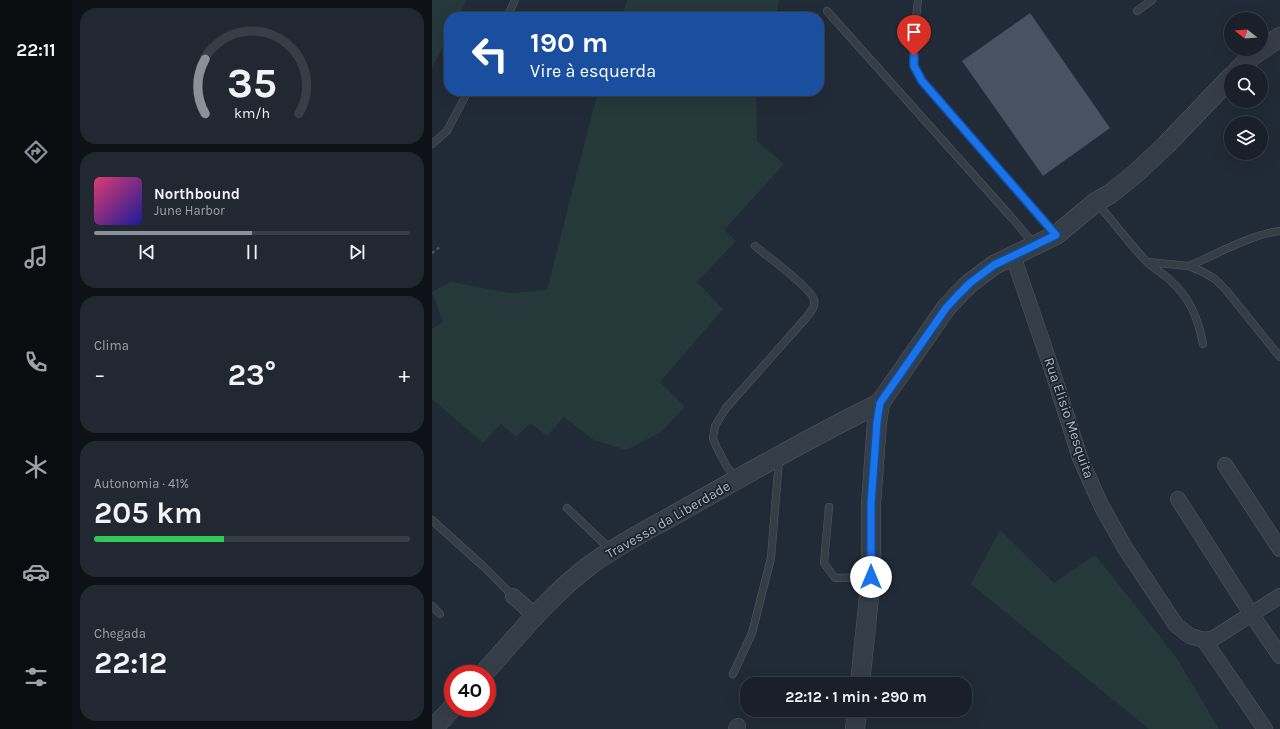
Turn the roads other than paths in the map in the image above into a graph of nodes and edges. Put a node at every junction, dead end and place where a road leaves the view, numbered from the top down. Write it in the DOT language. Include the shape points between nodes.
graph roads {
  1 [pos="516,0"];
  2 [pos="918,0"];
  3 [pos="1152,0"];
  4 [pos="827,11"];
  5 [pos="1137,11"];
  6 [pos="509,12"];
  7 [pos="1280,37"];
  8 [pos="1244,64"];
  9 [pos="1224,84"];
  10 [pos="465,96"];
  11 [pos="432,144"];
  12 [pos="1096,202"];
  13 [pos="1280,231"];
  14 [pos="1056,235"];
  15 [pos="1034,244"];
  16 [pos="755,246"];
  17 [pos="1013,256"];
  18 [pos="1147,262"];
  19 [pos="1189,266"];
  20 [pos="1204,344"];
  21 [pos="1280,357"];
  22 [pos="880,403"];
  23 [pos="779,456"];
  24 [pos="1225,465"];
  25 [pos="737,479"];
  26 [pos="1178,500"];
  27 [pos="829,506"];
  28 [pos="567,508"];
  29 [pos="432,520"];
  30 [pos="1280,549"];
  31 [pos="612,551"];
  32 [pos="871,577"];
  33 [pos="513,596"];
  34 [pos="1280,596"];
  35 [pos="432,606"];
  36 [pos="440,614"];
  37 [pos="1252,614"];
  38 [pos="535,616"];
  39 [pos="1204,640"];
  40 [pos="1280,656"];
  41 [pos="491,665"];
  42 [pos="733,674"];
  43 [pos="861,677"];
  44 [pos="444,717"];
  45 [pos="857,717"];
  46 [pos="433,729"];
  47 [pos="855,729"];
  48 [pos="1265,729"];
  1 -- 6 [label="lane"];
  2 -- 14 [label="lane" via="913,44 914,66 922,81"];
  3 -- 5 [label="lane"];
  4 -- 15 [label="lane"];
  7 -- 8 [label="street"];
  9 -- 12 [label="street" via="1135,174"];
  10 -- 11 [label="lane" via="447,131"];
  12 -- 14 [label="street"];
  12 -- 18 [label="lane"];
  13 -- 19 [label="lane" via="1238,244"];
  14 -- 15 [label="street"];
  15 -- 17 [label="street"];
  16 -- 25 [label="lane" via="812,295 814,305 805,319 726,408 715,426 713,438 716,446"];
  17 -- 22 [label="street" via="994,265 946,308"];
  17 -- 39 [label="street, Rua Elisio Mesquita" via="1080,458 1101,505 1125,548 1176,625 1190,636"];
  18 -- 19 [label="lane"];
  18 -- 20 [label="lane" via="1183,294 1193,309"];
  19 -- 21 [label="lane" via="1215,279"];
  22 -- 23 [label="street, Travessa da Liberdade" via="835,424"];
  22 -- 32 [label="street" via="871,504"];
  23 -- 25 [label="street, Travessa da Liberdade"];
  23 -- 42 [label="lane" via="771,558 752,633"];
  24 -- 30 [label="street"];
  25 -- 31 [label="street, Travessa da Liberdade"];
  26 -- 37 [label="street"];
  27 -- 32 [label="lane" via="824,563 836,578"];
  28 -- 31 [label="lane"];
  29 -- 33 [label="lane"];
  31 -- 38 [label="street, Travessa da Liberdade" via="574,579"];
  32 -- 43 [label="street"];
  33 -- 38 [label="street"];
  34 -- 37 [label="street"];
  35 -- 36 [label="lane"];
  37 -- 39 [label="street" via="1214,638"];
  37 -- 40 [label="street"];
  38 -- 41 [label="street, Travessa da Liberdade"];
  39 -- 48 [label="street"];
  44 -- 46 [label="street"];
  45 -- 47 [label="street"];
}
